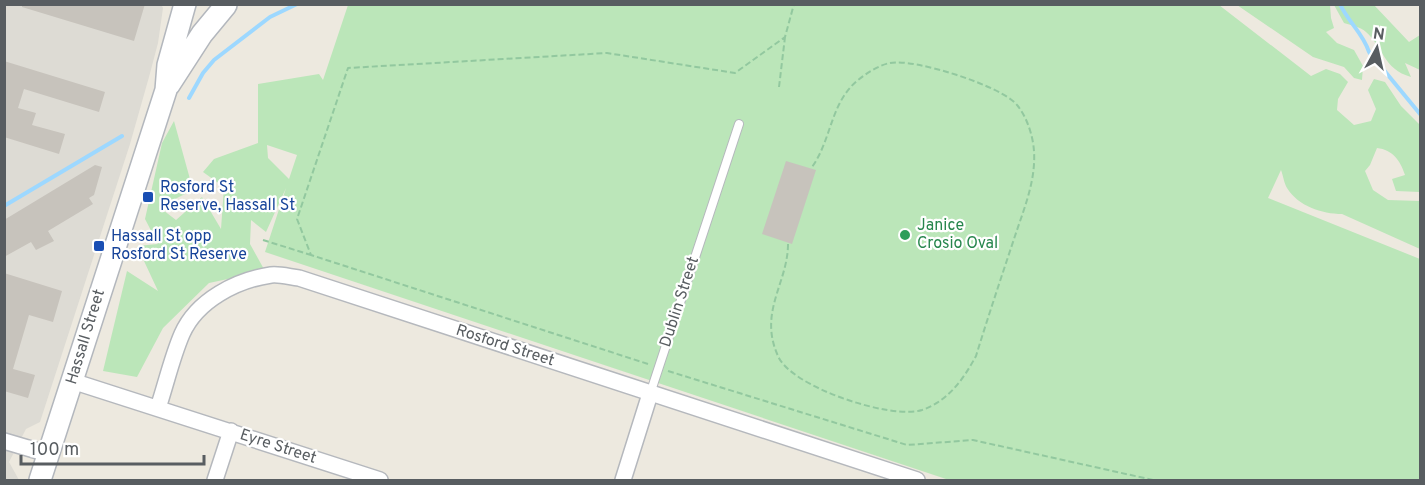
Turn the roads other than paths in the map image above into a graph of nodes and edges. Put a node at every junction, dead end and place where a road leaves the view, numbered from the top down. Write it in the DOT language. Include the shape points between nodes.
graph roads {
  1 [pos="185,4"];
  2 [pos="206,4"];
  3 [pos="226,4"];
  4 [pos="166,90"];
  5 [pos="739,124"];
  6 [pos="72,381"];
  7 [pos="650,394"];
  8 [pos="158,408"];
  9 [pos="231,432"];
  10 [pos="4,441"];
  11 [pos="48,454"];
  12 [pos="40,480"];
  13 [pos="215,480"];
  14 [pos="380,480"];
  15 [pos="623,480"];
  16 [pos="917,480"];
  1 -- 4 [label="main road, Hassall Street" via="168,65"];
  2 -- 3 [label="main road"];
  3 -- 4 [label="main road, Hassall Street"];
  4 -- 6 [label="main road, Hassall Street"];
  5 -- 7 [label="lane, Dublin Street"];
  6 -- 8 [label="street, Eyre Street"];
  6 -- 11 [label="main road, Hassall Street"];
  7 -- 8 [label="street, Rosford Street" via="299,278 274,275 249,279 217,295 196,312 183,332"];
  7 -- 15 [label="street, Dublin Street"];
  7 -- 16 [label="street, Rosford Street"];
  8 -- 9 [label="street, Eyre Street"];
  9 -- 13 [label="street"];
  9 -- 14 [label="street, Eyre Street"];
  10 -- 11 [label="street"];
  11 -- 12 [label="main road, Hassall Street"];
}
